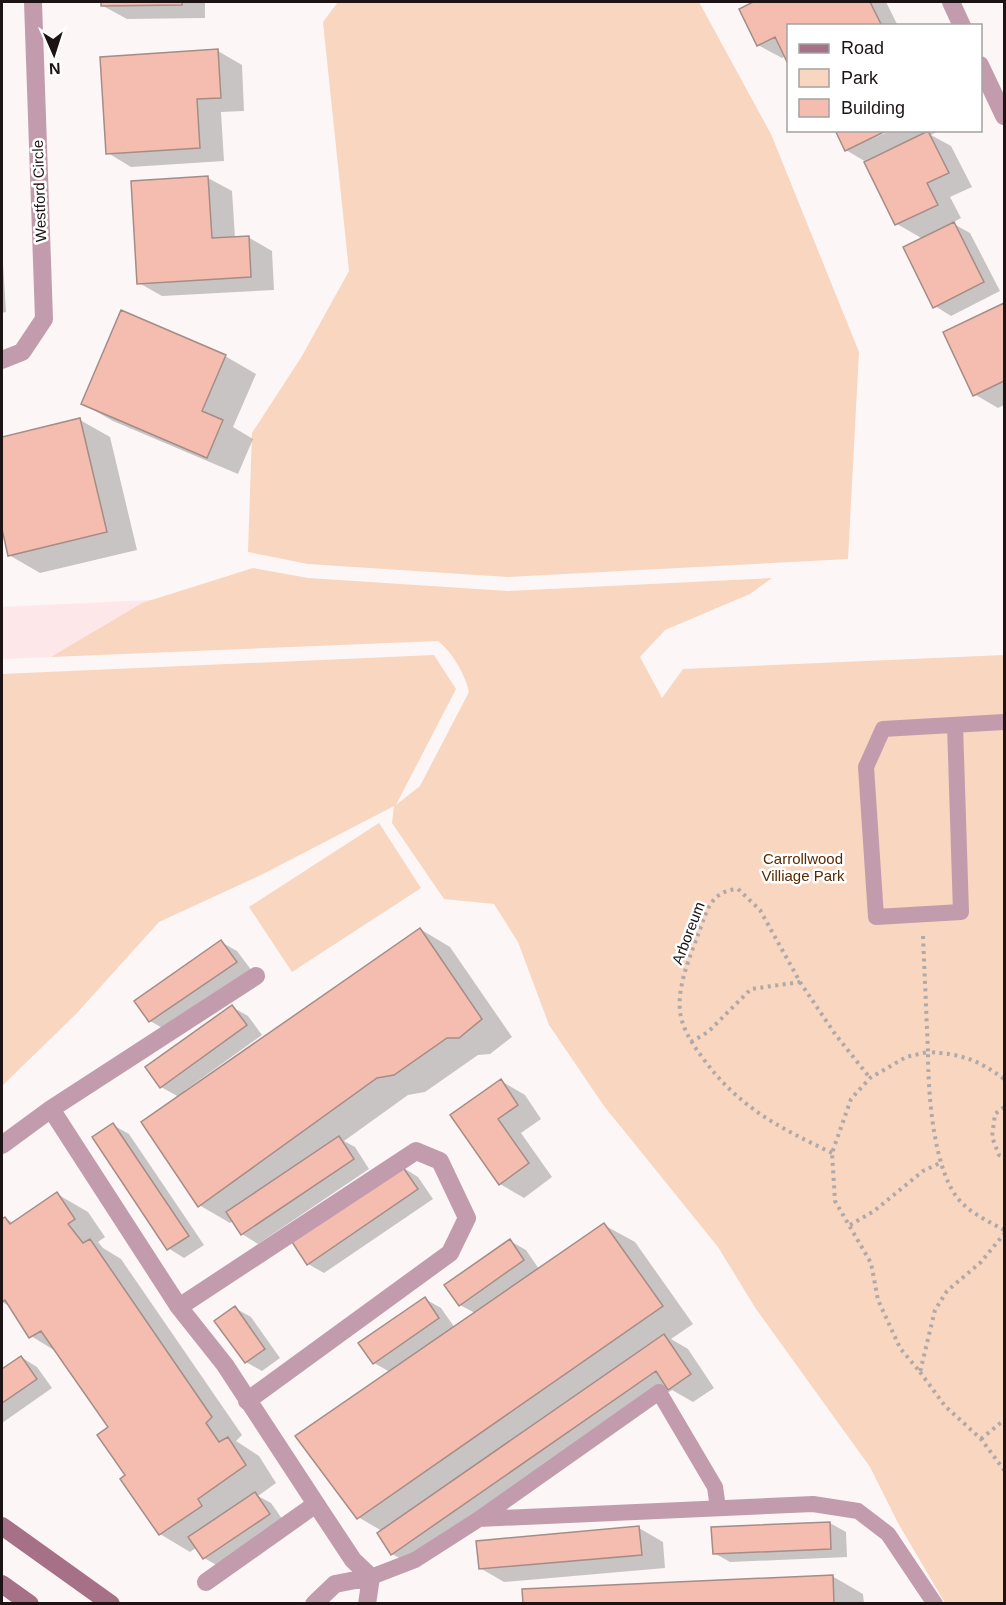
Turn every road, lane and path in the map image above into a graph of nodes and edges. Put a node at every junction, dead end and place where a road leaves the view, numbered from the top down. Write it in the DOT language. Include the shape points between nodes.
graph roads {
  1 [pos="33,2"];
  2 [pos="951,2"];
  3 [pos="961,24"];
  4 [pos="982,67"];
  5 [pos="1005,116"];
  6 [pos="2,360"];
  7 [pos="1005,722"];
  8 [pos="955,725"];
  9 [pos="922,914"];
  10 [pos="256,976"];
  11 [pos="800,982"];
  12 [pos="691,1042"];
  13 [pos="928,1052"];
  14 [pos="870,1078"];
  15 [pos="1005,1079"];
  16 [pos="1005,1107"];
  17 [pos="51,1108"];
  18 [pos="2,1145"];
  19 [pos="832,1153"];
  20 [pos="1005,1157"];
  21 [pos="942,1162"];
  22 [pos="850,1225"];
  23 [pos="1005,1232"];
  24 [pos="179,1307"];
  25 [pos="920,1372"];
  26 [pos="248,1401"];
  27 [pos="1005,1420"];
  28 [pos="981,1439"];
  29 [pos="1005,1470"];
  30 [pos="316,1504"];
  31 [pos="718,1508"];
  32 [pos="479,1519"];
  33 [pos="2,1526"];
  34 [pos="371,1577"];
  35 [pos="206,1582"];
  36 [pos="2,1584"];
  37 [pos="30,1604"];
  38 [pos="111,1604"];
  39 [pos="314,1604"];
  40 [pos="367,1604"];
  41 [pos="935,1604"];
  1 -- 6 [label="street, Westford Circle" via="44,319 22,352"];
  2 -- 3 [label="street"];
  4 -- 5 [label="street"];
  7 -- 8 [label="lane"];
  8 -- 9 [label="lane" via="961,912"];
  8 -- 9 [label="lane" via="883,729 866,767 876,917"];
  9 -- 13 [label="path"];
  10 -- 17 [label="street"];
  11 -- 12 [label="path" via="751,989 708,1032"];
  11 -- 12 [label="path, Arboreum" via="760,910 738,890 725,890 714,899 704,918 684,978 680,1016"];
  11 -- 14 [label="path, Arboreum"];
  12 -- 19 [label="path, Arboreum" via="737,1099 769,1121"];
  13 -- 14 [label="path" via="906,1058"];
  13 -- 15 [label="path" via="958,1054"];
  13 -- 21 [label="path" via="930,1093"];
  14 -- 19 [label="path" via="851,1099"];
  16 -- 20 [label="path" via="995,1114 992,1137 999,1155"];
  17 -- 18 [label="street"];
  17 -- 24 [label="street"];
  19 -- 22 [label="path" via="835,1201"];
  21 -- 22 [label="path"];
  21 -- 23 [label="path" via="961,1203"];
  22 -- 25 [label="path" via="871,1263 878,1300 900,1348"];
  23 -- 25 [label="path" via="981,1262 947,1292 935,1310"];
  24 -- 26 [label="street"];
  24 -- 26 [label="street" via="416,1151 440,1161 467,1218 450,1253"];
  25 -- 28 [label="path" via="945,1406"];
  26 -- 30 [label="street"];
  27 -- 28 [label="path"];
  28 -- 29 [label="path"];
  30 -- 34 [label="street" via="353,1560"];
  30 -- 35 [label="street"];
  31 -- 32 [label="lane"];
  31 -- 32 [label="lane" via="715,1487 659,1392"];
  31 -- 41 [label="lane" via="813,1504 858,1511 888,1534"];
  32 -- 34 [label="lane" via="415,1560"];
  33 -- 38 [label="street"];
  34 -- 39 [label="street" via="335,1584"];
  34 -- 40 [label="street"];
  36 -- 37 [label="street"];
}
